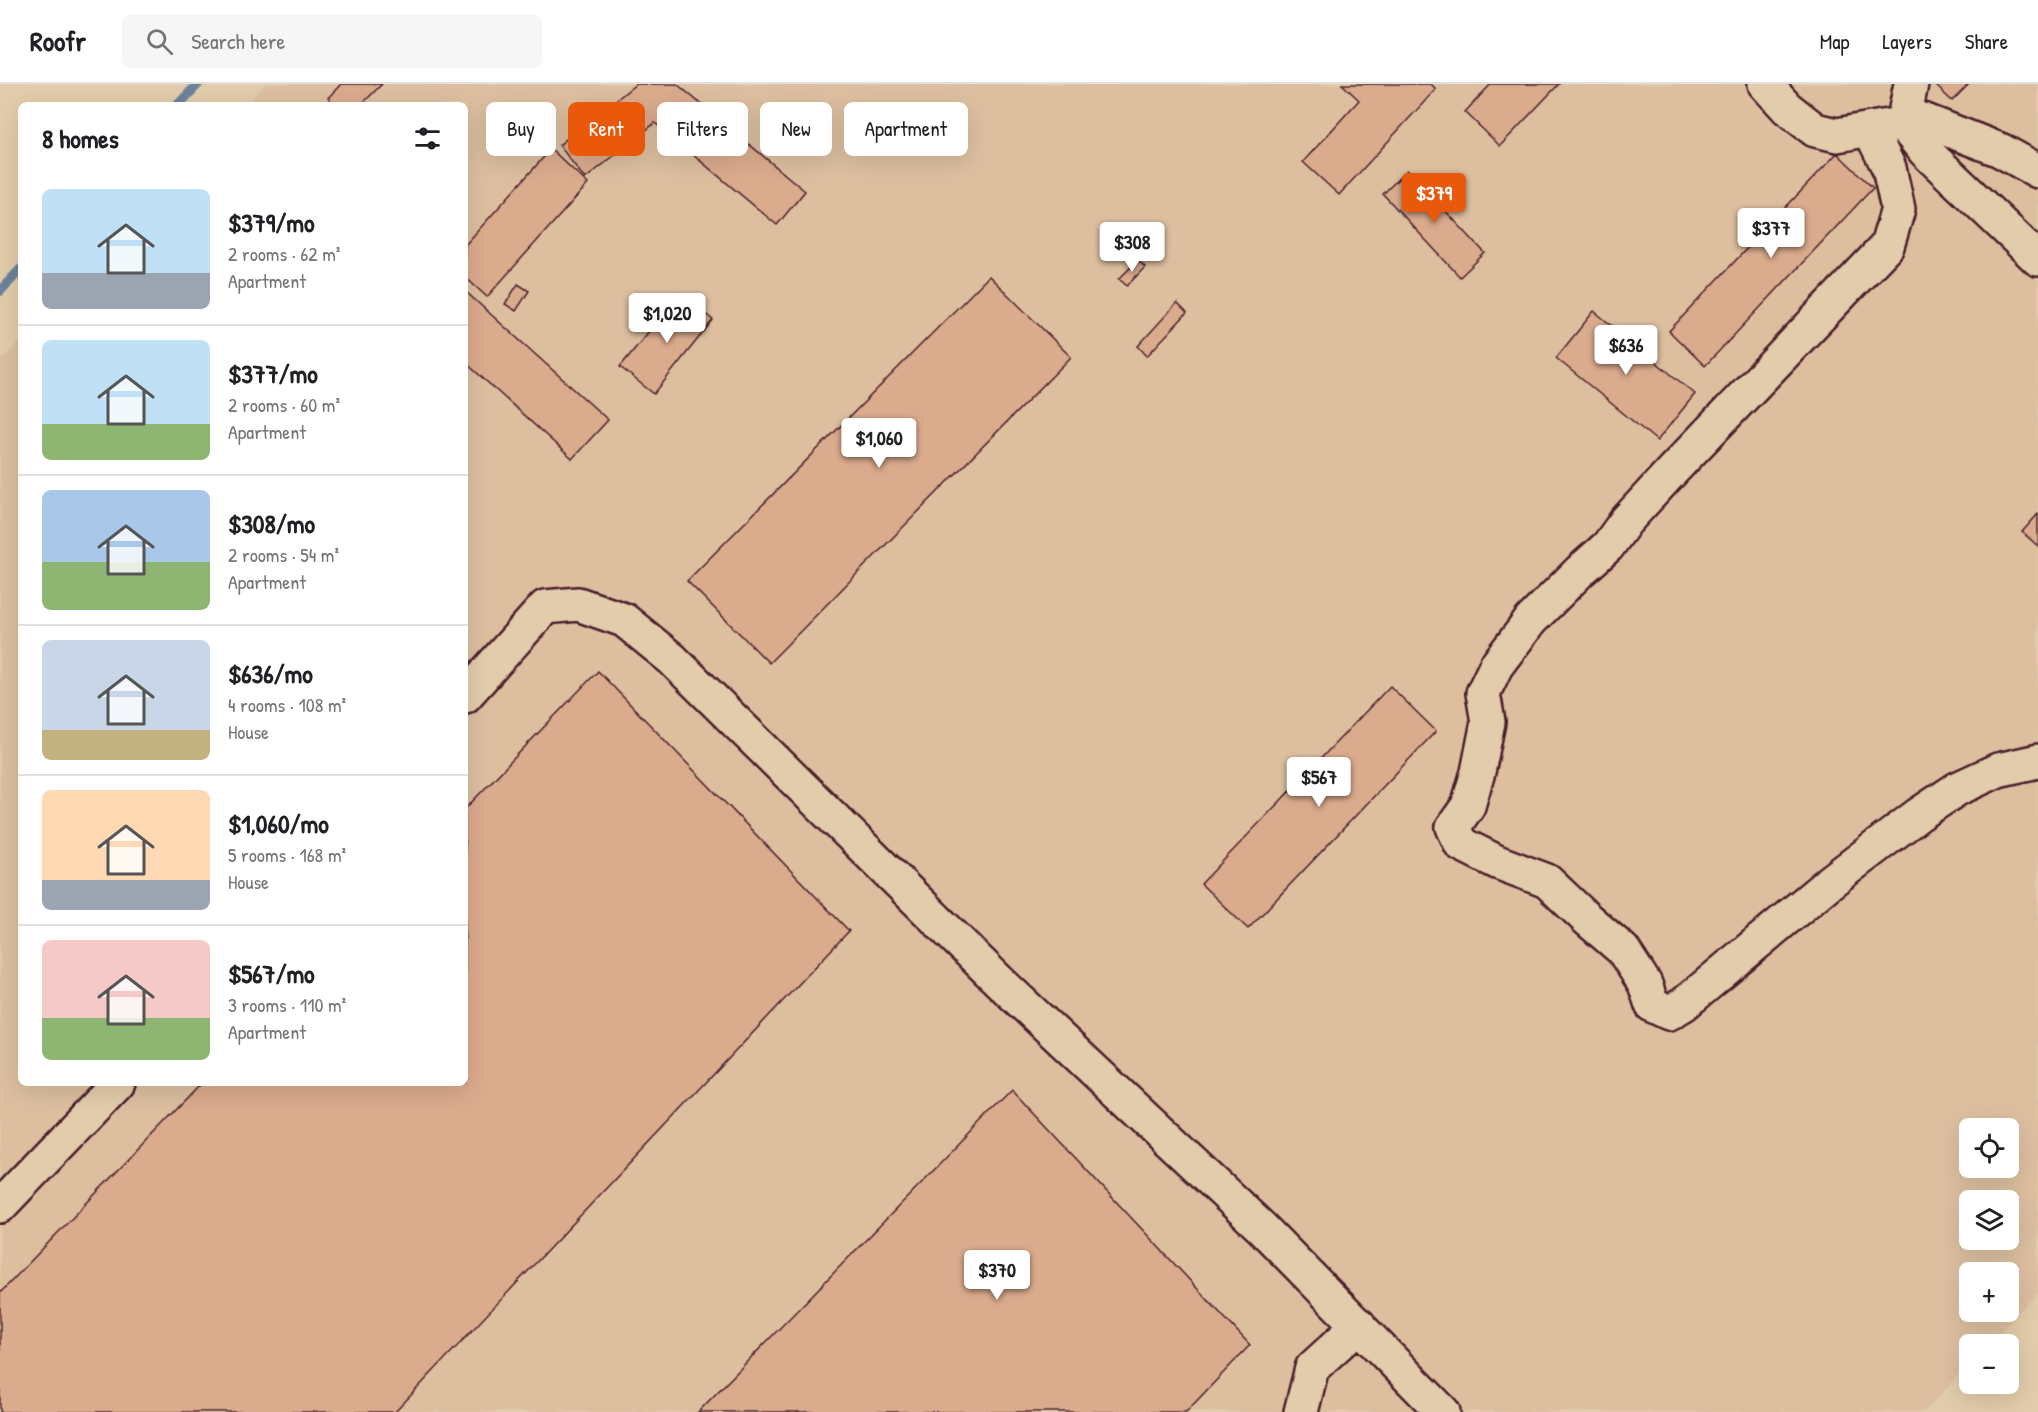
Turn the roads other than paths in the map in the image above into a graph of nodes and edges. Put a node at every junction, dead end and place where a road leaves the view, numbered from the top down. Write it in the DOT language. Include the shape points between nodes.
graph roads {
  1 [pos="1765,84"];
  2 [pos="1911,84"];
  3 [pos="1903,124"];
  4 [pos="1870,130"];
  5 [pos="2038,171"];
  6 [pos="2038,259"];
  7 [pos="468,693"];
  8 [pos="2038,761"];
  9 [pos="115,1086"];
  10 [pos="0,1206"];
  11 [pos="1359,1325"];
  12 [pos="1300,1412"];
  13 [pos="1443,1412"];
  1 -- 4 [label="lane" via="1815,130 1837,135"];
  2 -- 3 [label="lane"];
  3 -- 4 [label="lane"];
  3 -- 5 [label="lane" via="1923,120 2000,150"];
  3 -- 6 [label="lane" via="1925,151"];
  4 -- 8 [label="lane" via="1889,168 1898,208 1887,246 1672,471 1608,546 1531,620 1496,666 1483,693 1488,722 1478,772 1468,806 1453,827 1461,844 1547,881 1623,950 1645,984 1652,1005 1669,1013 1918,815 1957,789 1998,770"];
  7 -- 11 [label="lane" via="545,607 578,604 624,620 672,659 1000,982 1262,1228"];
  9 -- 10 [label="lane"];
  11 -- 12 [label="lane" via="1312,1368"];
  11 -- 13 [label="lane"];
}
